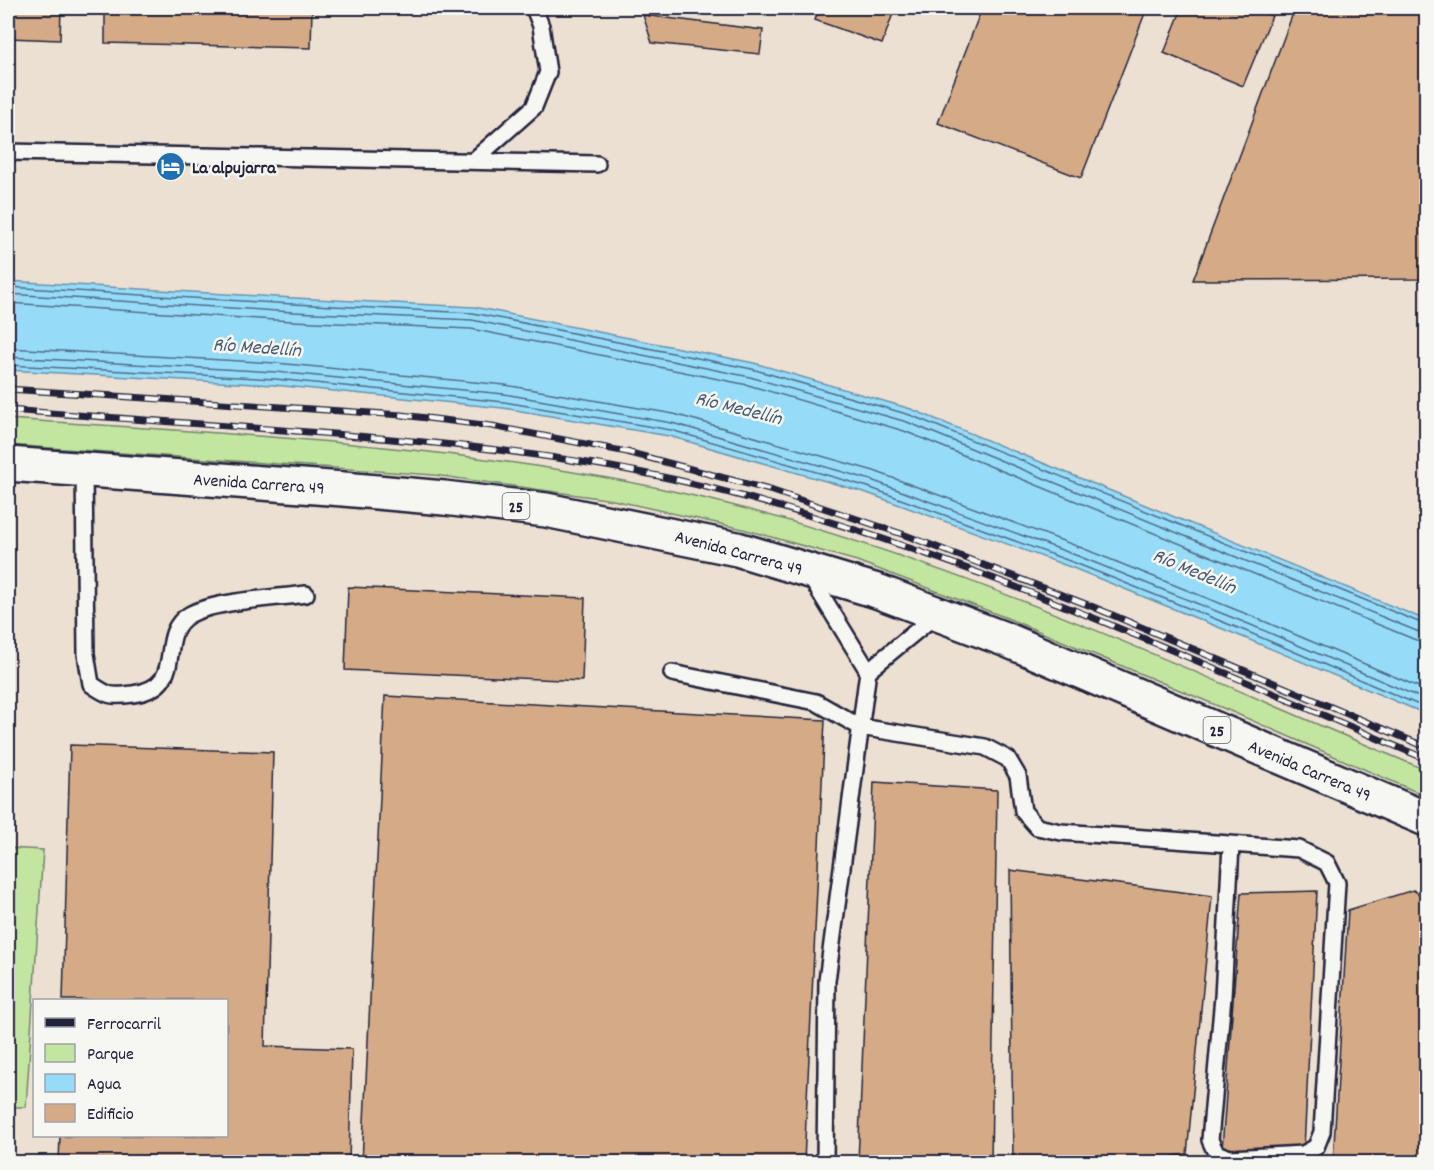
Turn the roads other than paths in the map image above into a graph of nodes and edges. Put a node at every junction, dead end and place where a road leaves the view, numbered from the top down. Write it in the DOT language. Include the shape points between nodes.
graph roads {
  1 [pos="534,8"];
  2 [pos="8,152"];
  3 [pos="473,161"];
  4 [pos="597,164"];
  5 [pos="8,464"];
  6 [pos="84,469"];
  7 [pos="806,569"];
  8 [pos="306,594"];
  9 [pos="939,613"];
  10 [pos="868,671"];
  11 [pos="672,673"];
  12 [pos="860,726"];
  13 [pos="1426,819"];
  14 [pos="1231,845"];
  15 [pos="825,1162"];
  1 -- 3 [label="lane" via="548,72 534,107"];
  2 -- 3 [label="lane"];
  3 -- 4 [label="lane"];
  5 -- 6 [label="highway, Avenida Carrera 49 / 25"];
  6 -- 7 [label="highway, Avenida Carrera 49 / 25" via="546,510 737,549"];
  6 -- 8 [label="lane" via="86,654 91,684 106,695 148,692 161,682 177,625 188,615 211,606"];
  7 -- 9 [label="highway, Avenida Carrera 49 / 25"];
  7 -- 10 [label="lane"];
  9 -- 10 [label="lane"];
  9 -- 13 [label="highway, Avenida Carrera 49 / 25"];
  10 -- 12 [label="lane"];
  11 -- 12 [label="lane" via="816,702"];
  12 -- 14 [label="lane" via="985,747 1008,759 1018,776 1023,811 1037,827"];
  12 -- 15 [label="lane" via="828,981"];
  14 -- 14 [label="lane" via="1210,1140 1216,1153 1230,1158 1303,1154 1316,1147 1322,1132 1337,883 1327,862 1299,849"];
}
